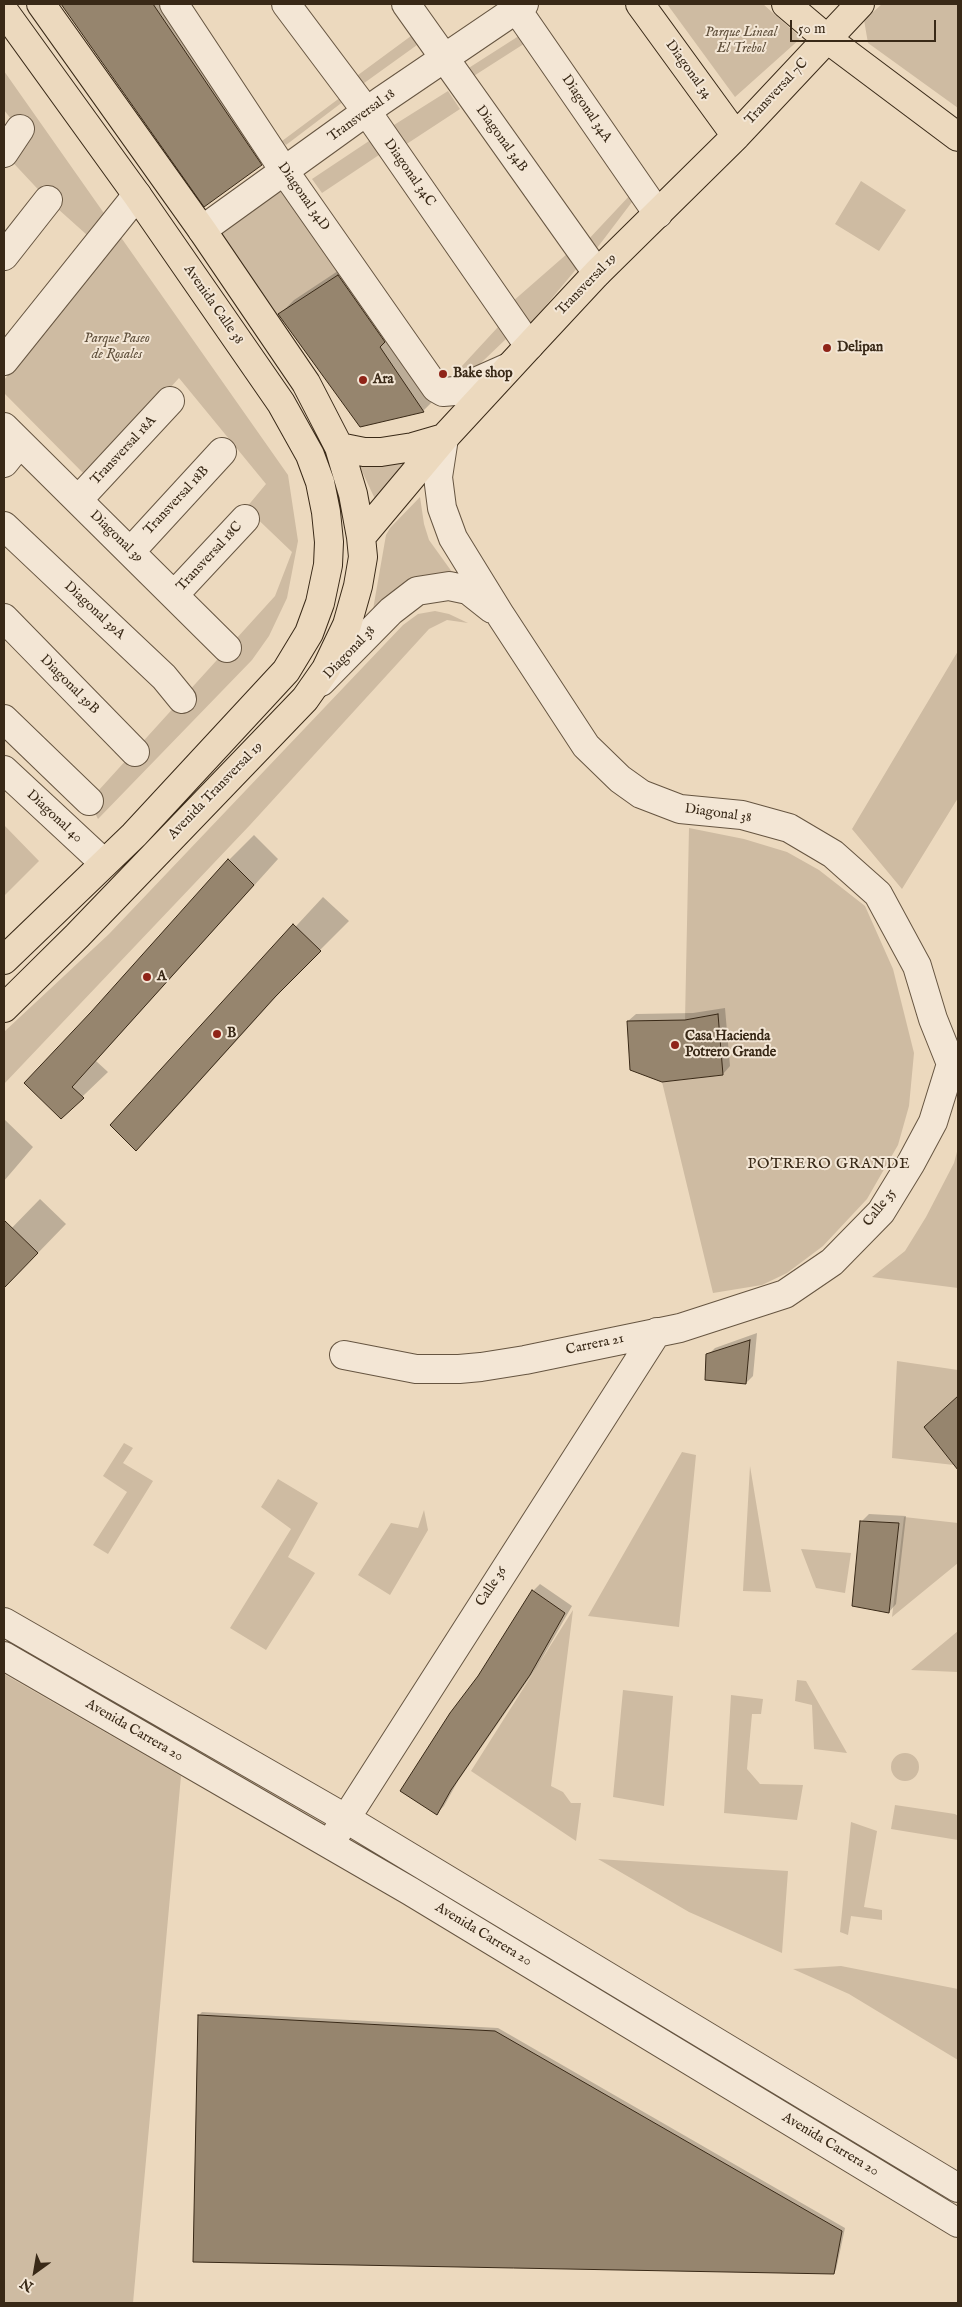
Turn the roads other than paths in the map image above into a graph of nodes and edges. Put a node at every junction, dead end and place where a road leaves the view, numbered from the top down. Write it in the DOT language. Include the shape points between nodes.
graph roads {
  1 [pos="41,4"];
  2 [pos="174,4"];
  3 [pos="286,4"];
  4 [pos="406,4"];
  5 [pos="640,4"];
  6 [pos="786,4"];
  7 [pos="860,4"];
  8 [pos="518,5"];
  9 [pos="4,10"];
  10 [pos="826,38"];
  11 [pos="444,58"];
  12 [pos="367,112"];
  13 [pos="20,130"];
  14 [pos="736,136"];
  15 [pos="958,137"];
  16 [pos="4,153"];
  17 [pos="285,172"];
  18 [pos="136,195"];
  19 [pos="48,200"];
  20 [pos="658,214"];
  21 [pos="202,230"];
  22 [pos="4,256"];
  23 [pos="598,273"];
  24 [pos="528,346"];
  25 [pos="4,361"];
  26 [pos="508,367"];
  27 [pos="170,402"];
  28 [pos="444,438"];
  29 [pos="9,444"];
  30 [pos="339,447"];
  31 [pos="222,452"];
  32 [pos="78,500"];
  33 [pos="246,518"];
  34 [pos="4,526"];
  35 [pos="361,537"];
  36 [pos="130,551"];
  37 [pos="174,595"];
  38 [pos="501,616"];
  39 [pos="4,618"];
  40 [pos="227,648"];
  41 [pos="182,699"];
  42 [pos="305,699"];
  43 [pos="4,718"];
  44 [pos="135,752"];
  45 [pos="4,770"];
  46 [pos="89,801"];
  47 [pos="104,863"];
  48 [pos="4,960"];
  49 [pos="4,1008"];
  50 [pos="954,1064"];
  51 [pos="832,1262"];
  52 [pos="657,1332"];
  53 [pos="344,1356"];
  54 [pos="4,1622"];
  55 [pos="4,1656"];
  56 [pos="345,1818"];
  57 [pos="329,1844"];
  58 [pos="958,2188"];
  59 [pos="958,2222"];
  1 -- 21 [label="main road"];
  2 -- 17 [label="street, Diagonal 34D"];
  3 -- 12 [label="street, Diagonal 34C"];
  4 -- 11 [label="street, Diagonal 34B"];
  5 -- 14 [label="main road, Diagonal 34"];
  6 -- 10 [label="main road"];
  7 -- 10 [label="main road, Transversal 7C"];
  8 -- 11 [label="street, Transversal 18"];
  8 -- 20 [label="street, Diagonal 34A"];
  9 -- 18 [label="main road, Avenida Calle 38"];
  10 -- 14 [label="main road, Transversal 7C"];
  10 -- 15 [label="main road"];
  11 -- 12 [label="street, Transversal 18"];
  11 -- 23 [label="street, Diagonal 34B"];
  12 -- 17 [label="street, Transversal 18"];
  12 -- 24 [label="street, Diagonal 34C"];
  13 -- 16 [label="street"];
  14 -- 20 [label="main road, Transversal 19"];
  17 -- 21 [label="street, Transversal 18"];
  17 -- 26 [label="street, Diagonal 34D" via="436,388 443,392 455,391"];
  18 -- 25 [label="street"];
  18 -- 47 [label="main road, Avenida Calle 38" via="281,403 310,455 320,482 329,542 326,581 320,603 309,633 286,671 134,835"];
  19 -- 22 [label="street"];
  20 -- 23 [label="main road, Transversal 19"];
  21 -- 30 [label="main road" via="306,383"];
  23 -- 24 [label="main road, Transversal 19"];
  24 -- 26 [label="main road, Transversal 19"];
  26 -- 28 [label="main road, Transversal 19"];
  27 -- 32 [label="street, Transversal 18A"];
  28 -- 30 [label="main road" via="381,452"];
  28 -- 35 [label="main road, Transversal 19"];
  28 -- 38 [label="street, Diagonal 38" via="438,477 442,508 454,538"];
  29 -- 32 [label="street, Diagonal 39"];
  30 -- 35 [label="main road"];
  31 -- 36 [label="street, Transversal 18B"];
  32 -- 36 [label="street, Diagonal 39"];
  33 -- 37 [label="street, Transversal 18C"];
  34 -- 41 [label="street, Diagonal 39A" via="164,677"];
  35 -- 42 [label="main road, Avenida Transversal 19" via="358,586 347,625 326,669"];
  36 -- 37 [label="street, Diagonal 39"];
  37 -- 40 [label="street, Diagonal 39"];
  38 -- 42 [label="street, Diagonal 38" via="468,590 448,586 417,591 391,611"];
  38 -- 50 [label="street, Diagonal 38" via="586,746 620,779 641,794 680,809 742,816 788,828 833,854 878,894 917,966 933,1019"];
  39 -- 44 [label="street, Diagonal 39B"];
  42 -- 49 [label="main road, Avenida Transversal 19"];
  43 -- 46 [label="street"];
  45 -- 47 [label="street, Diagonal 40"];
  47 -- 48 [label="main road"];
  50 -- 51 [label="street, Calle 35" via="933,1122 912,1163 881,1212"];
  51 -- 52 [label="street, Carrera 21" via="785,1294 680,1328"];
  52 -- 53 [label="street, Carrera 21" via="525,1360 459,1370 416,1369"];
  52 -- 56 [label="street, Calle 36"];
  54 -- 56 [label="street, Avenida Carrera 20"];
  55 -- 57 [label="street, Avenida Carrera 20"];
  56 -- 57 [label="street, Calle 36"];
  56 -- 58 [label="street, Avenida Carrera 20"];
  57 -- 59 [label="street, Avenida Carrera 20"];
}
